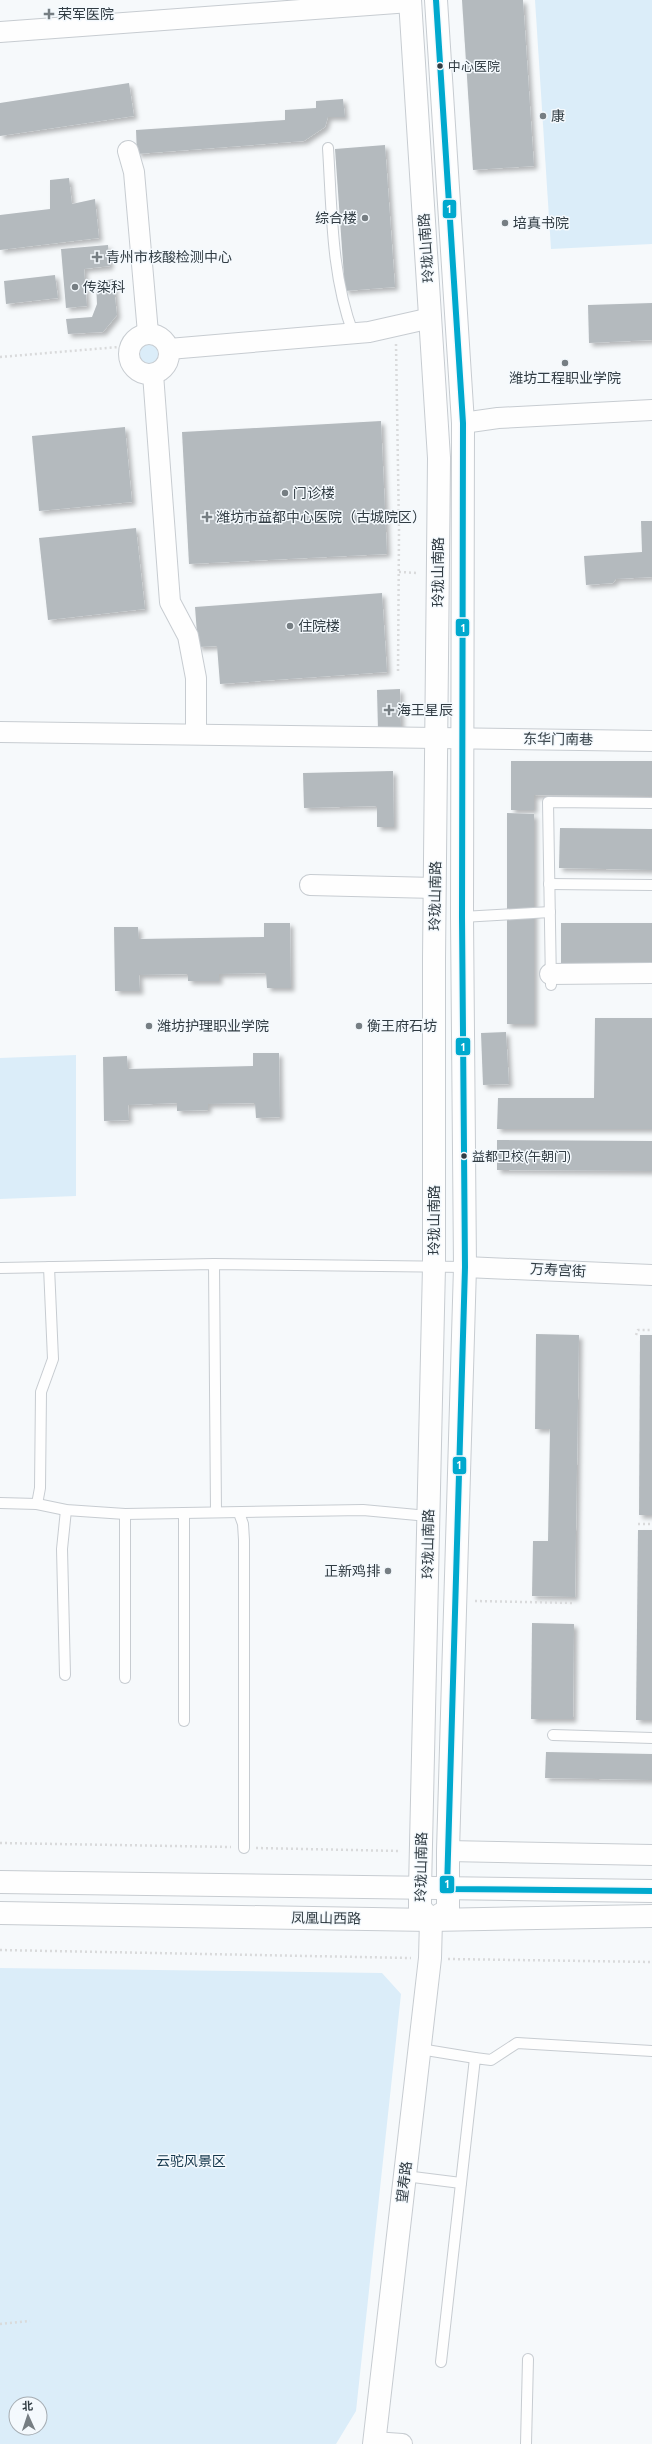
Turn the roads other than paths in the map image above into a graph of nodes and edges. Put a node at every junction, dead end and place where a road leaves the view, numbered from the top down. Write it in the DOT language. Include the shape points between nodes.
graph roads {
  1 [pos="436,0"];
  2 [pos="410,1"];
  3 [pos="0,32"];
  4 [pos="328,148"];
  5 [pos="128,151"];
  6 [pos="431,318"];
  7 [pos="148,333"];
  8 [pos="353,333"];
  9 [pos="169,349"];
  10 [pos="152,374"];
  11 [pos="652,410"];
  12 [pos="463,423"];
  13 [pos="0,732"];
  14 [pos="196,734"];
  15 [pos="437,737"];
  16 [pos="463,737"];
  17 [pos="652,741"];
  18 [pos="652,803"];
  19 [pos="549,884"];
  20 [pos="310,885"];
  21 [pos="652,885"];
  22 [pos="435,888"];
  23 [pos="550,912"];
  24 [pos="462,916"];
  25 [pos="652,973"];
  26 [pos="550,980"];
  27 [pos="214,1264"];
  28 [pos="434,1266"];
  29 [pos="49,1267"];
  30 [pos="465,1267"];
  31 [pos="0,1268"];
  32 [pos="652,1276"];
  33 [pos="0,1503"];
  34 [pos="37,1504"];
  35 [pos="66,1510"];
  36 [pos="184,1512"];
  37 [pos="216,1512"];
  38 [pos="239,1513"];
  39 [pos="125,1514"];
  40 [pos="428,1516"];
  41 [pos="65,1675"];
  42 [pos="125,1678"];
  43 [pos="184,1721"];
  44 [pos="553,1735"];
  45 [pos="652,1738"];
  46 [pos="244,1848"];
  47 [pos="448,1851"];
  48 [pos="652,1855"];
  49 [pos="0,1882"];
  50 [pos="420,1889"];
  51 [pos="447,1889"];
  52 [pos="652,1891"];
  53 [pos="0,1913"];
  54 [pos="652,1916"];
  55 [pos="431,1920"];
  56 [pos="420,2049"];
  57 [pos="652,2051"];
  58 [pos="475,2058"];
  59 [pos="405,2176"];
  60 [pos="461,2183"];
  61 [pos="528,2359"];
  62 [pos="441,2362"];
  63 [pos="374,2443"];
  64 [pos="402,2444"];
  65 [pos="526,2444"];
  1 -- 12 [label="main road, 玲珑山南路"];
  2 -- 3 [label="street"];
  2 -- 6 [label="main road, 玲珑山南路"];
  4 -- 8 [label="lane" via="337,271 343,306"];
  5 -- 7 [label="street" via="134,172"];
  6 -- 8 [label="street" via="395,327"];
  6 -- 15 [label="main road, 玲珑山南路" via="439,453"];
  7 -- 9 [label="street" via="160,336"];
  7 -- 10 [label="street" via="139,336 130,346 128,357 133,367 142,373"];
  8 -- 9 [label="street"];
  9 -- 10 [label="street" via="166,366"];
  10 -- 14 [label="street" via="170,602 188,636 196,678"];
  11 -- 12 [label="street" via="498,418"];
  12 -- 16 [label="main road, 玲珑山南路"];
  13 -- 14 [label="street, 东华门南巷"];
  14 -- 15 [label="street, 东华门南巷"];
  15 -- 16 [label="street, 东华门南巷"];
  15 -- 22 [label="main road, 玲珑山南路"];
  16 -- 17 [label="street, 东华门南巷"];
  16 -- 24 [label="main road, 玲珑山南路"];
  18 -- 19 [label="lane" via="548,802"];
  19 -- 21 [label="lane"];
  19 -- 23 [label="lane"];
  20 -- 22 [label="street"];
  22 -- 28 [label="main road, 玲珑山南路"];
  23 -- 24 [label="lane"];
  23 -- 26 [label="lane"];
  24 -- 30 [label="main road, 玲珑山南路"];
  25 -- 26 [label="street"];
  27 -- 28 [label="lane"];
  27 -- 29 [label="lane"];
  27 -- 37 [label="lane"];
  28 -- 30 [label="lane"];
  28 -- 40 [label="main road, 玲珑山南路"];
  29 -- 31 [label="lane"];
  29 -- 34 [label="lane" via="53,1359 41,1392 40,1488"];
  30 -- 32 [label="street, 万寿宫街"];
  30 -- 47 [label="main road, 玲珑山南路"];
  33 -- 34 [label="lane"];
  34 -- 35 [label="lane"];
  35 -- 39 [label="lane"];
  35 -- 41 [label="lane" via="62,1543"];
  36 -- 37 [label="lane"];
  36 -- 39 [label="lane"];
  36 -- 43 [label="lane"];
  37 -- 38 [label="lane"];
  38 -- 40 [label="lane" via="363,1510"];
  38 -- 46 [label="lane" via="244,1540"];
  39 -- 42 [label="lane"];
  40 -- 50 [label="main road, 玲珑山南路"];
  44 -- 45 [label="lane"];
  47 -- 48 [label="street"];
  47 -- 51 [label="main road, 玲珑山南路"];
  49 -- 50 [label="main road"];
  50 -- 51 [label="main road"];
  50 -- 55 [label="main road, 玲珑山南路" via="420,1908"];
  51 -- 52 [label="main road"];
  51 -- 55 [label="main road, 玲珑山南路" via="448,1910"];
  53 -- 55 [label="main road, 凤凰山西路"];
  54 -- 55 [label="main road, 凤凰山西路"];
  55 -- 56 [label="main road, 望寿路" via="430,1958"];
  56 -- 58 [label="lane"];
  56 -- 59 [label="main road, 望寿路"];
  57 -- 58 [label="lane" via="517,2043 490,2060"];
  58 -- 60 [label="lane"];
  59 -- 60 [label="lane"];
  59 -- 63 [label="main road, 望寿路"];
  60 -- 62 [label="lane"];
  61 -- 65 [label="lane"];
  63 -- 64 [label="street"];
}
